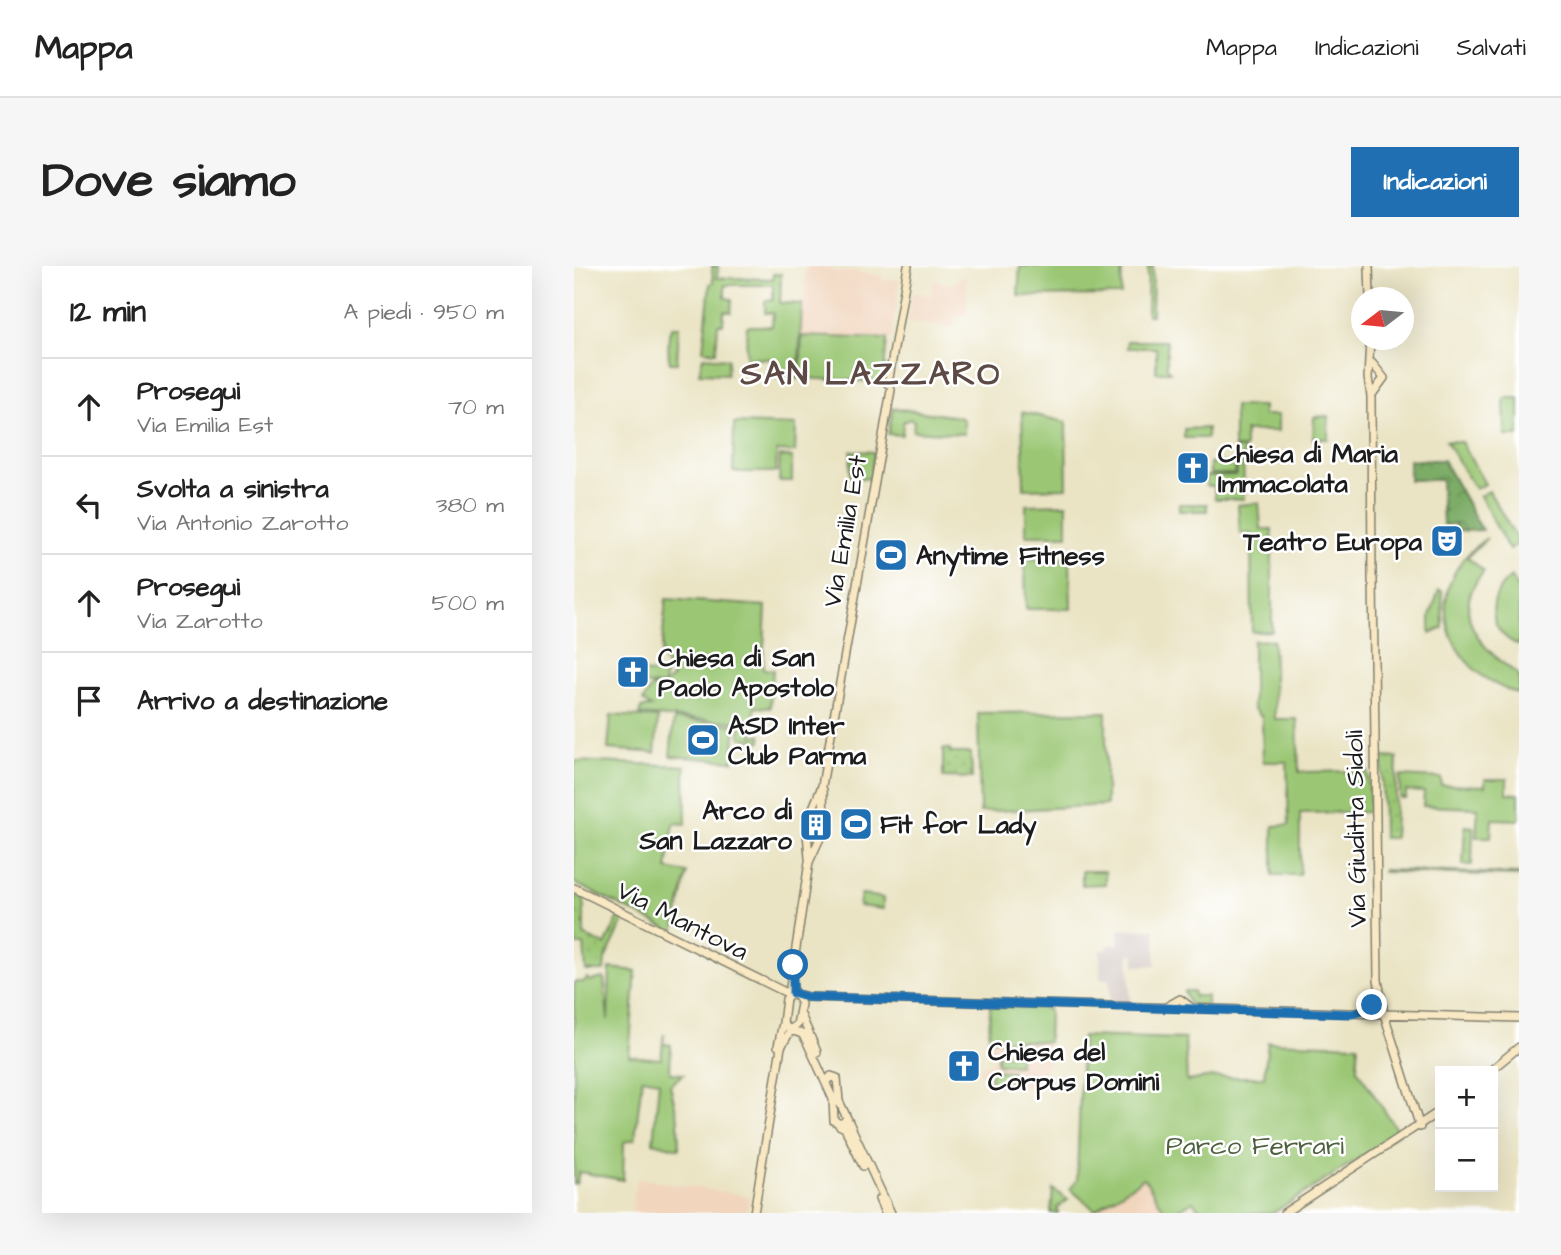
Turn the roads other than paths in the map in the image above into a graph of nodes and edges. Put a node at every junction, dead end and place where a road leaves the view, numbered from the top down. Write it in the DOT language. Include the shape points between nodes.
graph roads {
  1 [pos="910,266"];
  2 [pos="1369,266"];
  3 [pos="1370,287"];
  4 [pos="1370,350"];
  5 [pos="1373,370"];
  6 [pos="1374,384"];
  7 [pos="822,786"];
  8 [pos="809,818"];
  9 [pos="824,821"];
  10 [pos="807,831"];
  11 [pos="822,834"];
  12 [pos="809,862"];
  13 [pos="574,888"];
  14 [pos="791,977"];
  15 [pos="1378,980"];
  16 [pos="774,989"];
  17 [pos="789,996"];
  18 [pos="808,997"];
  19 [pos="1372,1005"];
  20 [pos="800,1009"];
  21 [pos="1381,1011"];
  22 [pos="1352,1014"];
  23 [pos="1519,1018"];
  24 [pos="783,1023"];
  25 [pos="791,1030"];
  26 [pos="1519,1047"];
  27 [pos="1496,1066"];
  28 [pos="832,1075"];
  29 [pos="826,1082"];
  30 [pos="1435,1115"];
  31 [pos="846,1118"];
  32 [pos="839,1125"];
  33 [pos="1420,1127"];
  34 [pos="752,1213"];
  35 [pos="885,1213"];
  36 [pos="891,1213"];
  37 [pos="1283,1213"];
  1 -- 7 [label="main road, Via Emilia Est"];
  2 -- 3 [label="main road"];
  4 -- 5 [label="main road, Via Giuditta Sidoli"];
  5 -- 6 [label="main road, Via Giuditta Sidoli" via="1368,376"];
  5 -- 6 [label="main road, Via Giuditta Sidoli" via="1384,376"];
  6 -- 15 [label="main road, Via Giuditta Sidoli"];
  7 -- 8 [label="main road, Via Emilia Est"];
  7 -- 9 [label="main road, Via Emilia Est"];
  8 -- 9 [label="main road" via="818,812"];
  8 -- 10 [label="main road, Via Emilia Est"];
  9 -- 11 [label="main road, Via Emilia Est"];
  10 -- 11 [label="main road" via="814,838"];
  10 -- 12 [label="main road, Via Emilia Est"];
  11 -- 12 [label="main road, Via Emilia Est"];
  12 -- 14 [label="main road, Via Emilia Est"];
  13 -- 16 [label="main road, Via Mantova"];
  14 -- 16 [label="main road" via="785,987"];
  14 -- 17 [label="main road, Via Emilia Est"];
  15 -- 19 [label="main road, Via Giuditta Sidoli"];
  15 -- 21 [label="main road, Via Giuditta Sidoli"];
  16 -- 17 [label="main road, Via Mantova"];
  17 -- 18 [label="main road, Via Mantova"];
  17 -- 20 [label="main road" via="800,999"];
  17 -- 24 [label="main road, Via Emilia Est"];
  18 -- 20 [label="main road, Via Emilia Est"];
  18 -- 22 [label="main road, Via Mantova"];
  19 -- 21 [label="main road"];
  19 -- 22 [label="main road"];
  20 -- 25 [label="main road, Via Emilia Est" via="797,1025"];
  20 -- 28 [label="main road" via="825,1069"];
  21 -- 22 [label="main road, Via Mantova"];
  21 -- 23 [label="main road" via="1408,1016"];
  21 -- 33 [label="main road"];
  24 -- 25 [label="main road"];
  24 -- 34 [label="main road, Via Emilia Est"];
  25 -- 29 [label="main road" via="804,1037"];
  25 -- 34 [label="main road, Via Emilia Est" via="781,1047"];
  26 -- 27 [label="main road"];
  28 -- 29 [label="main road"];
  28 -- 31 [label="main road" via="837,1078"];
  29 -- 32 [label="main road" via="834,1121"];
  30 -- 33 [label="main road"];
  31 -- 32 [label="main road"];
  31 -- 36 [label="main road"];
  32 -- 35 [label="main road" via="850,1138"];
  33 -- 37 [label="main road"];
}
